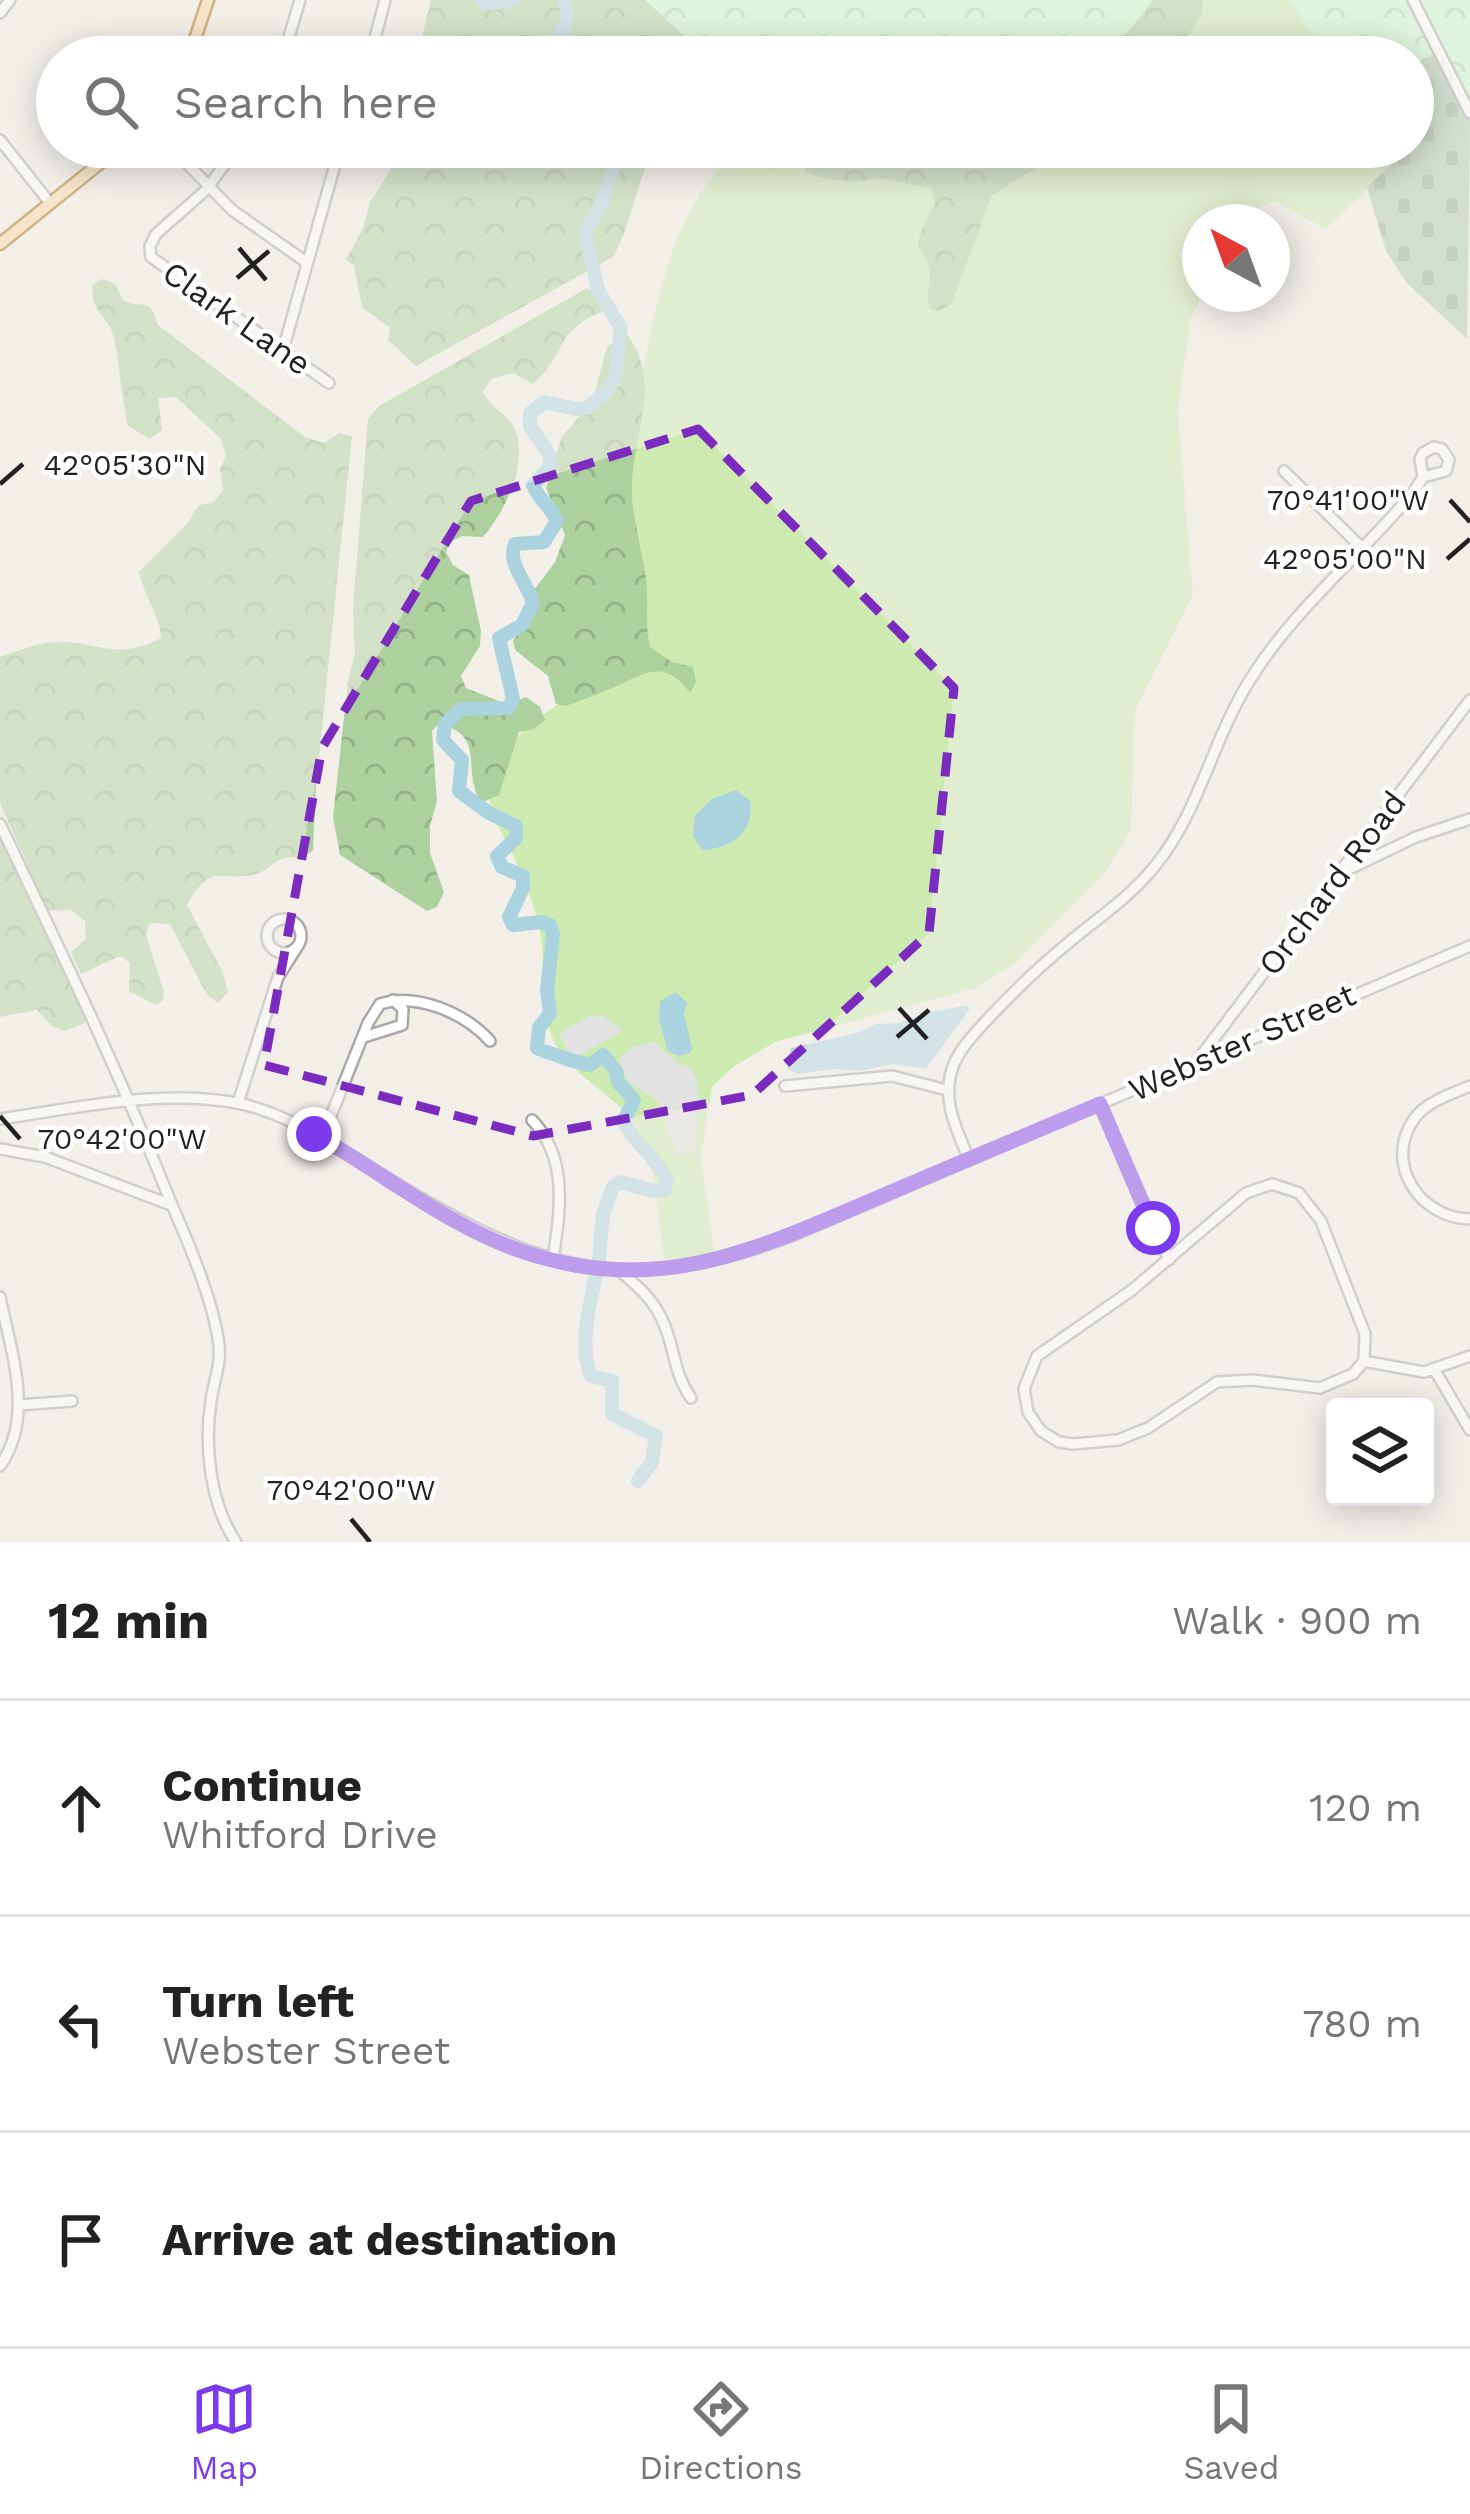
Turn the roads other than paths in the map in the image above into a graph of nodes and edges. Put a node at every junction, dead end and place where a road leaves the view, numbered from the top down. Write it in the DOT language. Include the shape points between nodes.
graph roads {
  1 [pos="10,0"];
  2 [pos="208,0"];
  3 [pos="300,0"];
  4 [pos="385,0"];
  5 [pos="1413,0"];
  6 [pos="0,13"];
  7 [pos="195,36"];
  8 [pos="289,36"];
  9 [pos="376,36"];
  10 [pos="1431,36"];
  11 [pos="1434,42"];
  12 [pos="1470,113"];
  13 [pos="0,140"];
  14 [pos="94,168"];
  15 [pos="189,168"];
  16 [pos="222,168"];
  17 [pos="334,168"];
  18 [pos="207,188"];
  19 [pos="50,203"];
  20 [pos="0,244"];
  21 [pos="307,262"];
  22 [pos="283,350"];
  23 [pos="328,383"];
  24 [pos="1284,471"];
  25 [pos="1424,477"];
  26 [pos="1363,549"];
  27 [pos="1470,700"];
  28 [pos="1470,819"];
  29 [pos="0,824"];
  30 [pos="1338,874"];
  31 [pos="299,944"];
  32 [pos="1470,946"];
  33 [pos="393,1000"];
  34 [pos="362,1038"];
  35 [pos="490,1041"];
  36 [pos="1194,1065"];
  37 [pos="785,1086"];
  38 [pos="1470,1086"];
  39 [pos="947,1090"];
  40 [pos="130,1102"];
  41 [pos="238,1103"];
  42 [pos="1100,1104"];
  43 [pos="0,1119"];
  44 [pos="532,1120"];
  45 [pos="322,1138"];
  46 [pos="0,1148"];
  47 [pos="969,1159"];
  48 [pos="172,1205"];
  49 [pos="1470,1219"];
  50 [pos="553,1260"];
  51 [pos="1169,1261"];
  52 [pos="620,1270"];
  53 [pos="0,1297"];
  54 [pos="1470,1356"];
  55 [pos="1363,1361"];
  56 [pos="1434,1369"];
  57 [pos="691,1398"];
  58 [pos="72,1401"];
  59 [pos="19,1405"];
  60 [pos="1470,1430"];
  61 [pos="0,1466"];
  62 [pos="236,1542"];
  1 -- 6 [label="street"];
  2 -- 7 [label="main road"];
  3 -- 8 [label="street"];
  4 -- 9 [label="street"];
  5 -- 10 [label="street"];
  11 -- 12 [label="street"];
  13 -- 19 [label="street"];
  14 -- 19 [label="main road"];
  15 -- 18 [label="street"];
  16 -- 18 [label="street"];
  17 -- 21 [label="street"];
  18 -- 21 [label="street"];
  18 -- 22 [label="street, Clark Lane" via="156,234 154,262"];
  19 -- 20 [label="main road"];
  21 -- 22 [label="street"];
  22 -- 23 [label="street, Clark Lane"];
  24 -- 26 [label="street"];
  25 -- 26 [label="street"];
  26 -- 39 [label="street" via="1252,675 1165,854 978,1029 955,1060"];
  27 -- 30 [label="street, Orchard Road"];
  28 -- 30 [label="street"];
  29 -- 40 [label="street"];
  30 -- 36 [label="street, Orchard Road"];
  31 -- 41 [label="street" via="278,977"];
  32 -- 36 [label="street, Webster Street"];
  33 -- 34 [label="street" via="376,1008"];
  33 -- 34 [label="street" via="403,1010 402,1025"];
  33 -- 35 [label="street" via="435,1007"];
  34 -- 45 [label="street"];
  36 -- 42 [label="street, Webster Street"];
  37 -- 39 [label="street" via="892,1076"];
  38 -- 49 [label="street" via="1417,1115 1403,1158 1428,1206"];
  39 -- 47 [label="street"];
  40 -- 41 [label="street, Webster Street"];
  40 -- 43 [label="street, Webster Street"];
  40 -- 48 [label="street"];
  41 -- 45 [label="street, Webster Street"];
  42 -- 47 [label="street, Webster Street"];
  42 -- 51 [label="street"];
  44 -- 50 [label="street" via="550,1139 562,1201"];
  45 -- 50 [label="street, Webster Street" via="474,1230"];
  46 -- 48 [label="street"];
  47 -- 52 [label="street, Webster Street" via="735,1256"];
  48 -- 62 [label="street" via="220,1344 210,1408 213,1479"];
  50 -- 52 [label="street, Webster Street"];
  51 -- 55 [label="street" via="1246,1193 1271,1184 1291,1189 1321,1221 1358,1310"];
  51 -- 55 [label="street" via="1037,1356 1024,1401 1049,1437 1118,1440 1216,1382 1320,1388 1342,1382"];
  52 -- 57 [label="street" via="656,1307"];
  53 -- 59 [label="street"];
  54 -- 56 [label="street"];
  55 -- 56 [label="street"];
  56 -- 60 [label="street"];
  58 -- 59 [label="street"];
  59 -- 61 [label="street" via="17,1438"];
}
